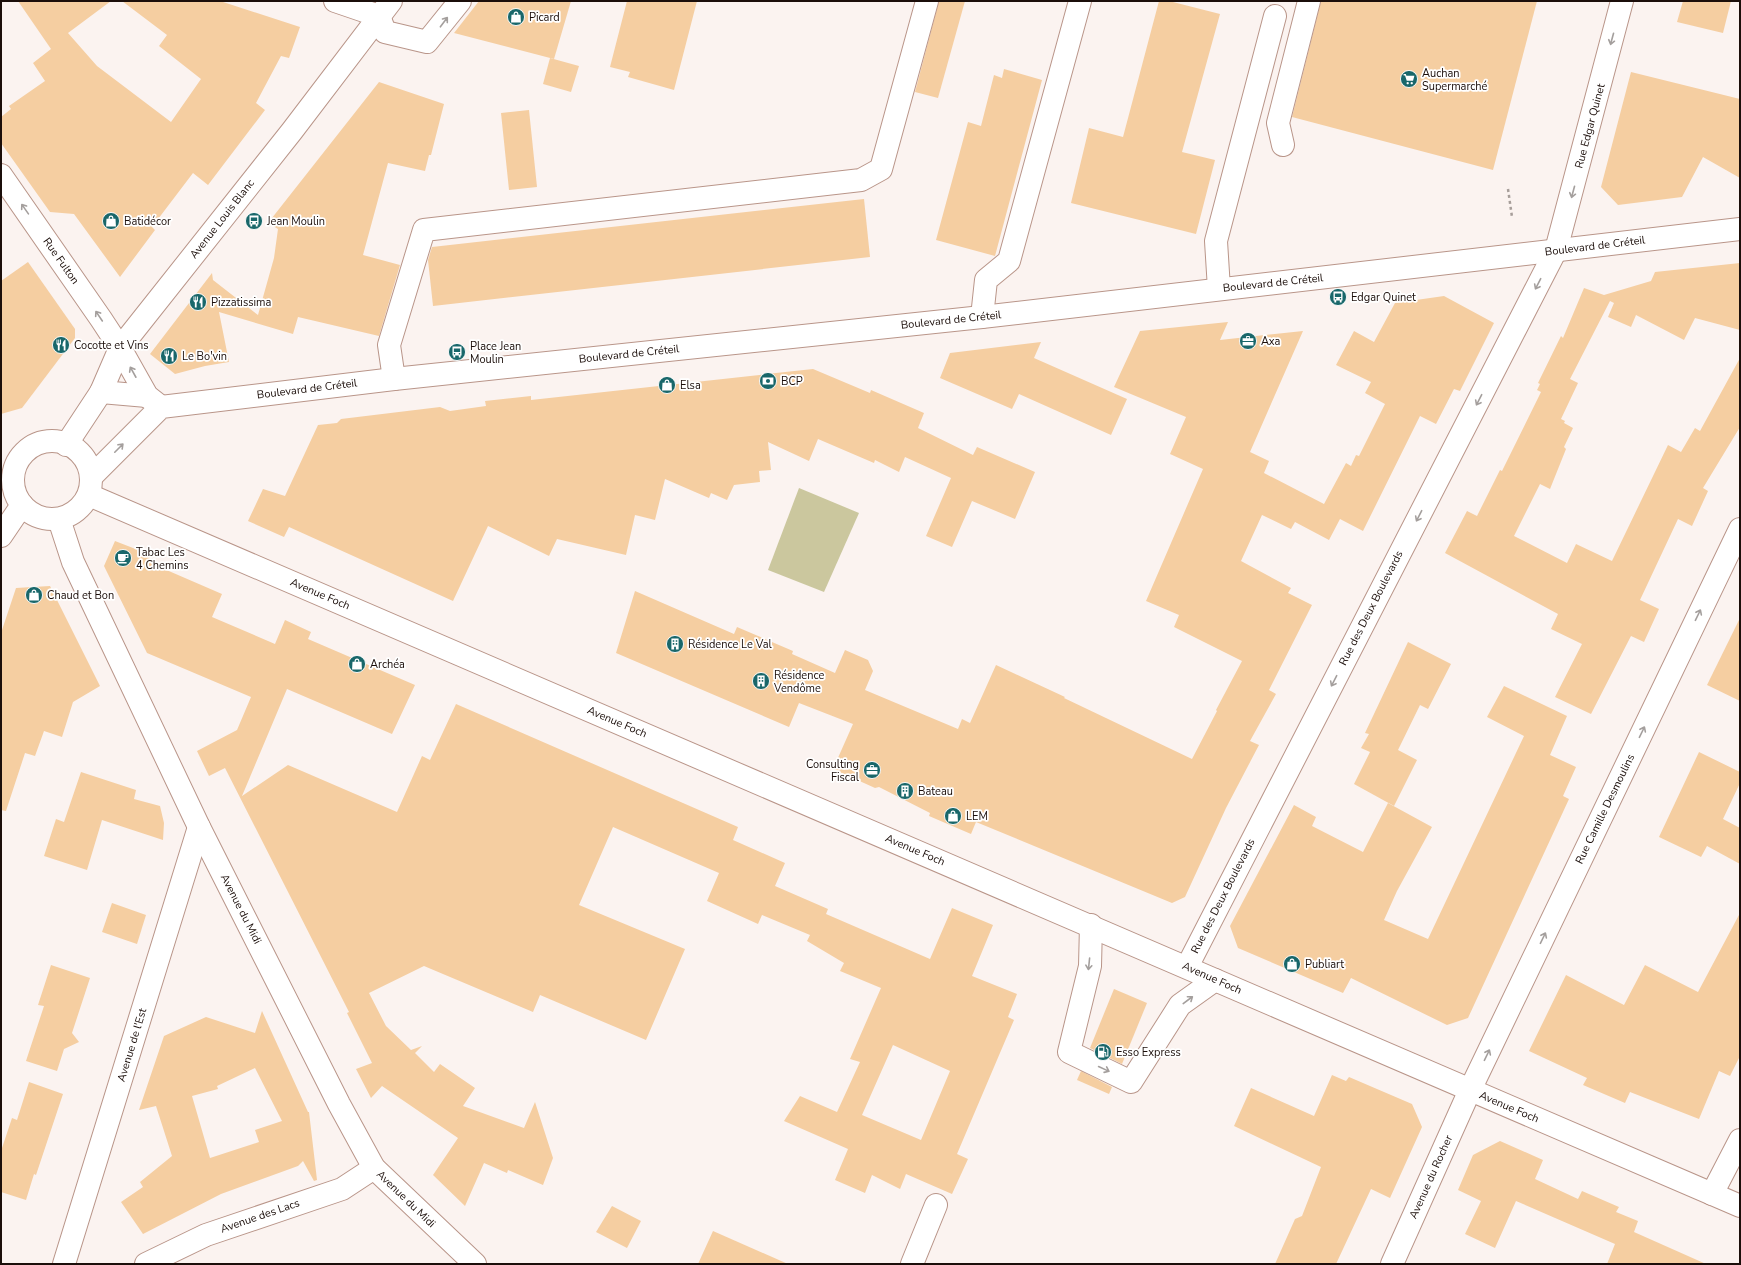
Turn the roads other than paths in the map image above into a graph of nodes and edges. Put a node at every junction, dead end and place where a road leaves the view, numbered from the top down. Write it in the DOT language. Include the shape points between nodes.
graph roads {
  1 [pos="335,1"];
  2 [pos="460,1"];
  3 [pos="927,1"];
  4 [pos="1080,1"];
  5 [pos="1310,1"];
  6 [pos="1622,1"];
  7 [pos="385,9"];
  8 [pos="1275,16"];
  9 [pos="1283,145"];
  10 [pos="1,175"];
  11 [pos="1740,229"];
  12 [pos="1556,250"];
  13 [pos="1219,289"];
  14 [pos="982,317"];
  15 [pos="120,348"];
  16 [pos="394,379"];
  17 [pos="101,392"];
  18 [pos="154,401"];
  19 [pos="66,445"];
  20 [pos="8,461"];
  21 [pos="90,486"];
  22 [pos="22,505"];
  23 [pos="58,519"];
  24 [pos="1740,529"];
  25 [pos="1,536"];
  26 [pos="199,827"];
  27 [pos="1091,925"];
  28 [pos="1187,967"];
  29 [pos="1214,980"];
  30 [pos="1470,1090"];
  31 [pos="1740,1140"];
  32 [pos="374,1168"];
  33 [pos="1712,1194"];
  34 [pos="936,1204"];
  35 [pos="1740,1206"];
  36 [pos="64,1264"];
  37 [pos="146,1264"];
  38 [pos="475,1264"];
  39 [pos="912,1264"];
  40 [pos="1392,1264"];
  1 -- 7 [label="main road"];
  7 -- 2 [label="main road, one-way" via="386,32 427,42"];
  3 -- 16 [label="main road" via="881,169 861,180 424,230 389,344"];
  4 -- 14 [label="main road" via="1009,261 986,280"];
  5 -- 9 [label="main road" via="1278,123"];
  6 -- 12 [label="main road, Rue Edgar Quinet, one-way"];
  7 -- 15 [label="main road, Avenue Louis Blanc"];
  8 -- 13 [label="main road" via="1216,241"];
  15 -- 10 [label="main road, Rue Fulton, one-way"];
  11 -- 12 [label="main road, Boulevard de Créteil"];
  12 -- 13 [label="main road, Boulevard de Créteil"];
  12 -- 28 [label="main road, Rue des Deux Boulevards, one-way"];
  13 -- 14 [label="main road, Boulevard de Créteil"];
  14 -- 16 [label="main road, Boulevard de Créteil"];
  15 -- 17 [label="main road, Avenue Louis Blanc"];
  18 -- 15 [label="main road, one-way"];
  16 -- 18 [label="main road, Boulevard de Créteil"];
  17 -- 18 [label="main road, Boulevard de Créteil"];
  17 -- 19 [label="main road, Avenue Louis Blanc"];
  21 -- 18 [label="main road, one-way"];
  19 -- 20 [label="main road" via="44,441"];
  19 -- 21 [label="main road" via="75,448 87,460"];
  20 -- 22 [label="main road" via="14,491"];
  21 -- 23 [label="main road" via="80,509"];
  21 -- 27 [label="main road, Avenue Foch"];
  22 -- 23 [label="main road" via="39,517"];
  22 -- 25 [label="main road"];
  23 -- 26 [label="main road, Avenue du Midi" via="73,562"];
  30 -- 24 [label="main road, Rue Camille Desmoulins, one-way"];
  26 -- 32 [label="main road, Avenue du Midi"];
  26 -- 36 [label="main road, Avenue de l'Est"];
  27 -- 28 [label="main road, Avenue Foch"];
  27 -- 29 [label="main road, one-way" via="1090,966 1069,1052 1131,1082 1180,1005"];
  28 -- 29 [label="main road, Avenue Foch"];
  29 -- 30 [label="main road, Avenue Foch"];
  30 -- 33 [label="main road, Avenue Foch"];
  30 -- 40 [label="main road, Avenue du Rocher"];
  31 -- 33 [label="main road"];
  32 -- 37 [label="main road, Avenue des Lacs" via="342,1189 206,1235"];
  32 -- 38 [label="main road, Avenue du Midi"];
  33 -- 35 [label="main road, Avenue Foch"];
  34 -- 39 [label="main road"];
}
